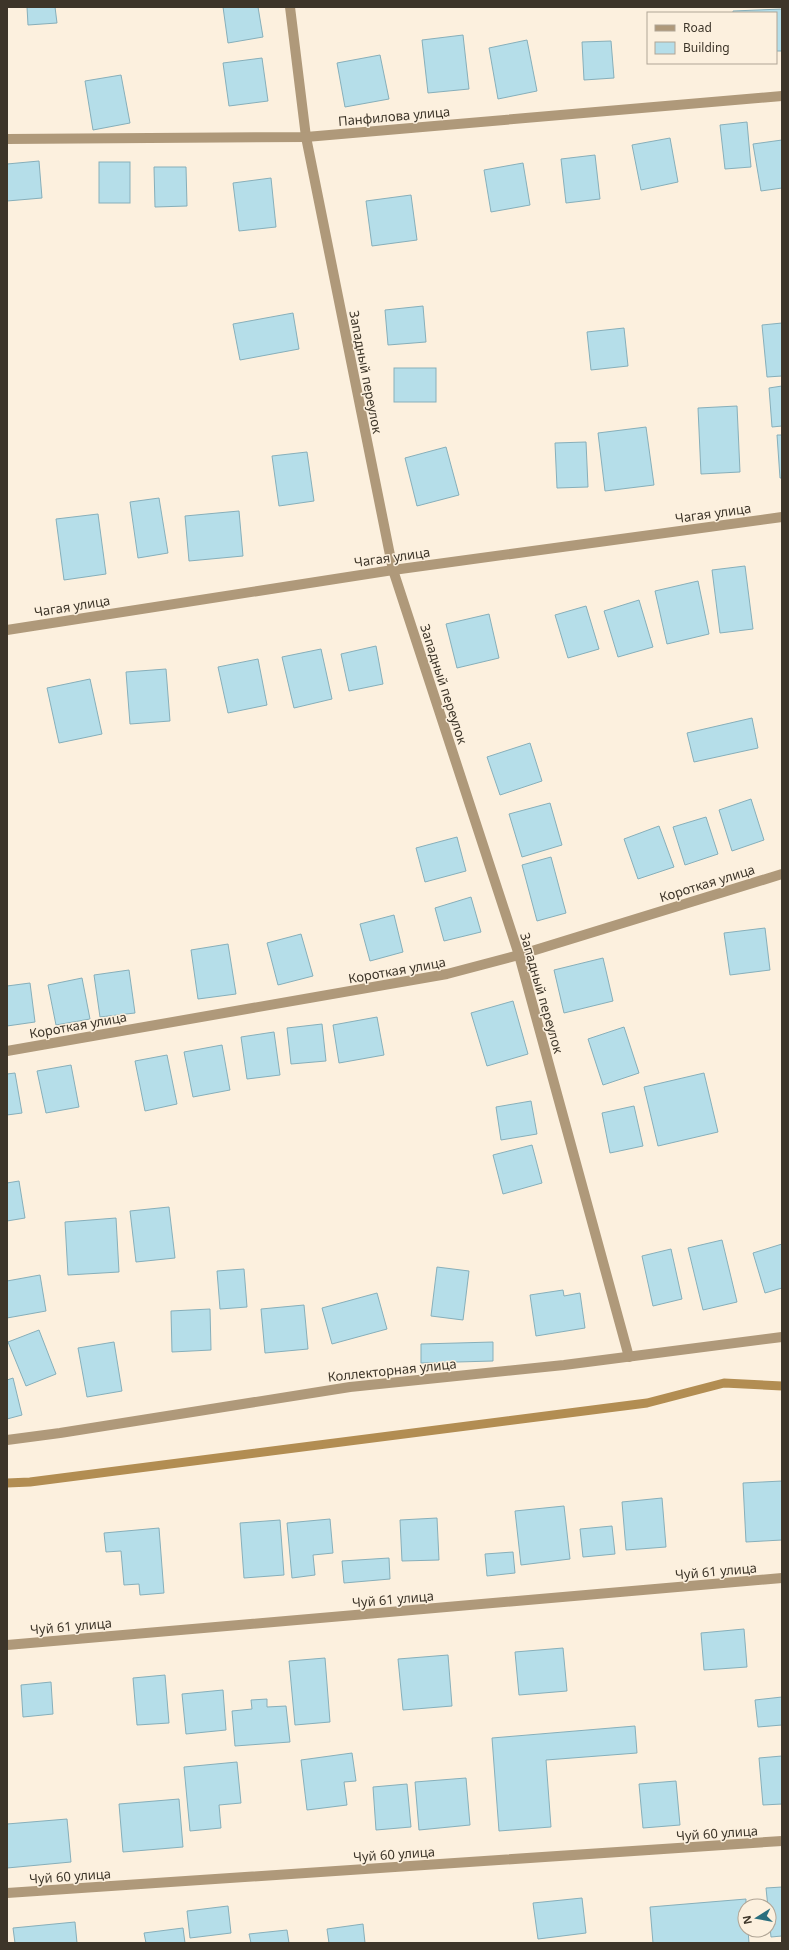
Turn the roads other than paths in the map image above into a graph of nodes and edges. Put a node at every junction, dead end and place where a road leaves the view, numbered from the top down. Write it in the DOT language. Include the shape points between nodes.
graph roads {
  1 [pos="290,7"];
  2 [pos="782,96"];
  3 [pos="306,137"];
  4 [pos="7,139"];
  5 [pos="782,517"];
  6 [pos="393,570"];
  7 [pos="7,630"];
  8 [pos="782,874"];
  9 [pos="519,955"];
  10 [pos="7,1051"];
  11 [pos="782,1336"];
  12 [pos="629,1357"];
  13 [pos="7,1440"];
  14 [pos="782,1578"];
  15 [pos="7,1645"];
  16 [pos="782,1841"];
  17 [pos="7,1893"];
  1 -- 3 [label="street, Западный переулок"];
  2 -- 3 [label="street, Панфилова улица"];
  3 -- 4 [label="street, Панфилова улица"];
  3 -- 6 [label="street, Западный переулок"];
  5 -- 6 [label="street, Чагая улица"];
  6 -- 7 [label="street, Чагая улица"];
  6 -- 9 [label="street, Западный переулок"];
  8 -- 9 [label="street, Короткая улица"];
  9 -- 10 [label="street, Короткая улица" via="447,974"];
  9 -- 12 [label="street, Западный переулок"];
  11 -- 12 [label="street, Коллекторная улица"];
  12 -- 13 [label="street, Коллекторная улица" via="350,1387"];
  14 -- 15 [label="street, Чуй 61 улица"];
  16 -- 17 [label="street, Чуй 60 улица"];
}
